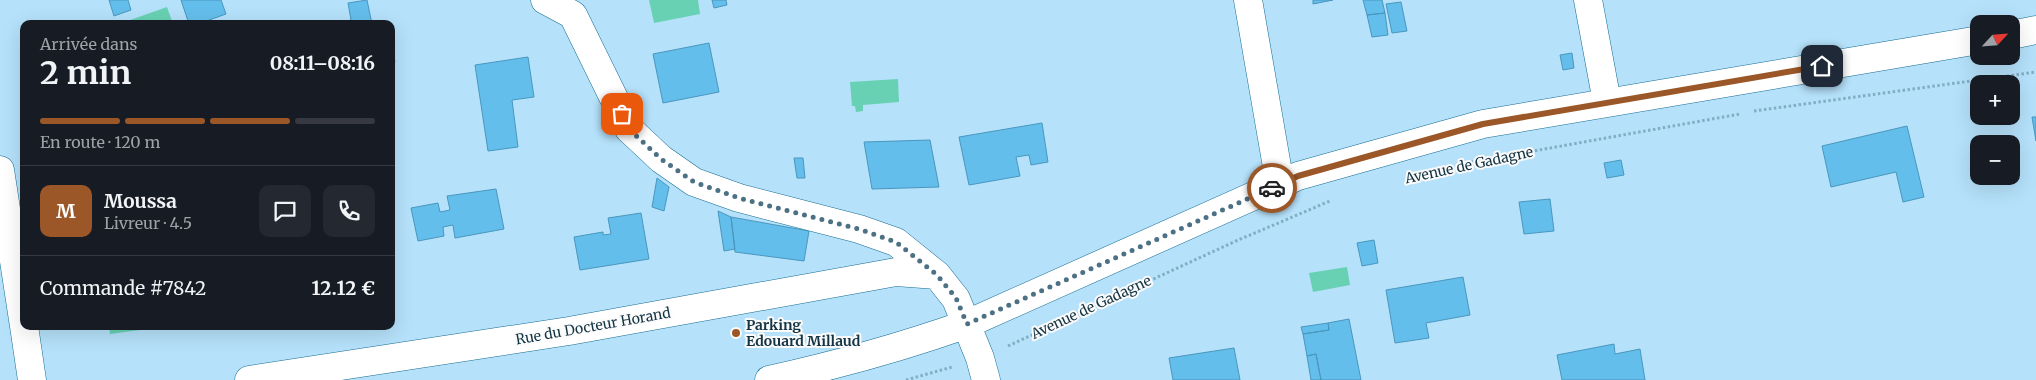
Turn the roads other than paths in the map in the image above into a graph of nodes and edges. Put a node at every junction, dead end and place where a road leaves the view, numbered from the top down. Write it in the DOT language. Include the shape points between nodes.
graph roads {
  1 [pos="545,0"];
  2 [pos="1248,0"];
  3 [pos="1588,0"];
  4 [pos="2036,30"];
  5 [pos="2020,33"];
  6 [pos="1970,42"];
  7 [pos="1607,102"];
  8 [pos="0,170"];
  9 [pos="1280,184"];
  10 [pos="937,275"];
  11 [pos="20,300"];
  12 [pos="967,324"];
  13 [pos="25,330"];
  14 [pos="983,369"];
  15 [pos="32,380"];
  16 [pos="249,380"];
  17 [pos="769,380"];
  1 -- 10 [label="street" via="573,15 629,129 661,159 694,182 739,198 859,229 896,242"];
  2 -- 9 [label="street"];
  3 -- 7 [label="street"];
  4 -- 5 [label="street"];
  6 -- 7 [label="street"];
  7 -- 9 [label="street" via="1483,124 1298,176"];
  8 -- 11 [label="street"];
  9 -- 12 [label="street"];
  10 -- 12 [label="street" via="956,298"];
  10 -- 16 [label="street, Rue du Docteur Horand" via="896,272 569,331"];
  12 -- 14 [label="street"];
  12 -- 17 [label="street" via="840,364"];
  13 -- 15 [label="street"];
}
